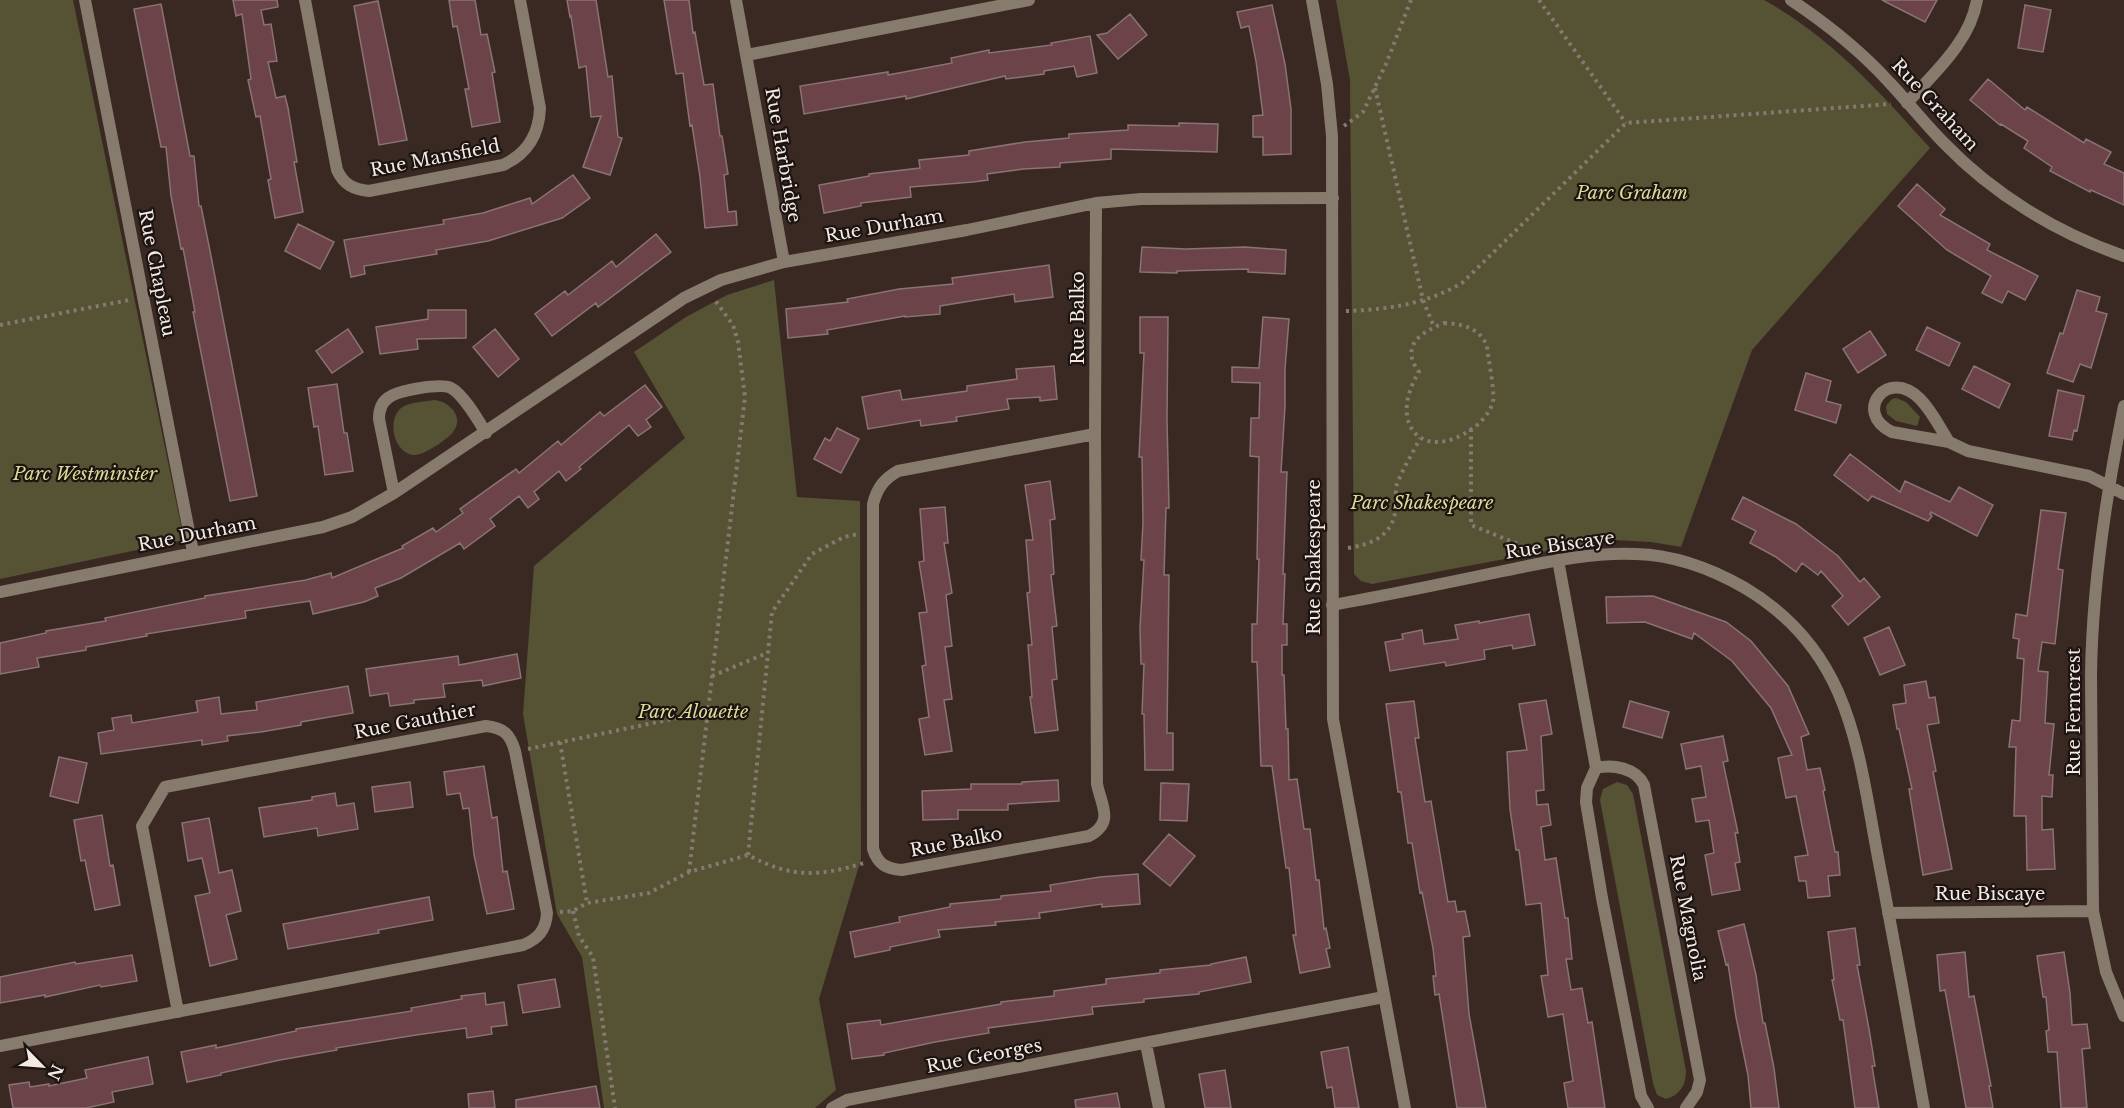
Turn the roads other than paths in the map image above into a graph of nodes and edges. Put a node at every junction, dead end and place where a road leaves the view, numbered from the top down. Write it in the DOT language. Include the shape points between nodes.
graph roads {
  1 [pos="85,0"];
  2 [pos="305,0"];
  3 [pos="520,0"];
  4 [pos="736,0"];
  5 [pos="1029,0"];
  6 [pos="1312,0"];
  7 [pos="1791,0"];
  8 [pos="1977,0"];
  9 [pos="747,55"];
  10 [pos="1907,103"];
  11 [pos="1333,198"];
  12 [pos="1096,203"];
  13 [pos="2124,256"];
  14 [pos="784,262"];
  15 [pos="2124,406"];
  16 [pos="486,432"];
  17 [pos="1095,434"];
  18 [pos="1949,442"];
  19 [pos="2108,485"];
  20 [pos="394,493"];
  21 [pos="2124,494"];
  22 [pos="193,552"];
  23 [pos="1558,560"];
  24 [pos="0,592"];
  25 [pos="1332,605"];
  26 [pos="1596,768"];
  27 [pos="2093,911"];
  28 [pos="1888,912"];
  29 [pos="1384,997"];
  30 [pos="178,1012"];
  31 [pos="2124,1016"];
  32 [pos="1146,1044"];
  33 [pos="0,1046"];
  34 [pos="832,1108"];
  35 [pos="1159,1108"];
  36 [pos="1405,1108"];
  37 [pos="1648,1108"];
  38 [pos="1686,1108"];
  39 [pos="1924,1108"];
  1 -- 22 [label="street, Rue Chapleau"];
  2 -- 3 [label="street, Rue Mansfield" via="341,179 357,190 369,191 503,165 531,144 540,108"];
  4 -- 9 [label="street, Rue Harbridge"];
  5 -- 9 [label="street"];
  6 -- 11 [label="street, Rue Shakespeare" via="1327,84"];
  7 -- 10 [label="street, Rue Graham" via="1859,52"];
  8 -- 10 [label="street" via="1962,38"];
  9 -- 14 [label="street, Rue Harbridge"];
  10 -- 13 [label="street, Rue Graham" via="1966,164 2019,205 2066,232"];
  11 -- 12 [label="street, Rue Durham" via="1141,199"];
  11 -- 25 [label="street, Rue Shakespeare"];
  12 -- 14 [label="street, Rue Durham"];
  12 -- 17 [label="street, Rue Balko"];
  14 -- 16 [label="street, Rue Durham" via="740,273 684,298"];
  15 -- 19 [label="street, Rue Ferncrest"];
  16 -- 20 [label="street, Rue Durham"];
  16 -- 20 [label="street" via="460,396 448,387 441,385 389,397 379,411 379,419"];
  17 -- 17 [label="street, Rue Balko" via="1097,784 1104,822 1089,836 891,869 877,859 873,849 876,493 887,477 898,471"];
  18 -- 18 [label="street" via="1927,407 1912,392 1894,387 1878,396 1874,413 1884,428"];
  18 -- 19 [label="street" via="1968,451 2090,476"];
  19 -- 21 [label="street"];
  19 -- 27 [label="street, Rue Ferncrest" via="2092,642"];
  20 -- 22 [label="street, Rue Durham" via="323,528"];
  22 -- 24 [label="street, Rue Durham"];
  23 -- 25 [label="street, Rue Biscaye"];
  23 -- 26 [label="street"];
  23 -- 28 [label="street, Rue Biscaye" via="1637,554 1670,558 1707,569 1761,598 1805,638 1832,677 1849,716"];
  25 -- 29 [label="street, Rue Shakespeare" via="1335,734"];
  26 -- 37 [label="street" via="1586,802 1641,1096"];
  26 -- 38 [label="street, Rue Magnolia" via="1621,768 1637,776 1644,785 1700,1080"];
  27 -- 28 [label="street, Rue Biscaye"];
  27 -- 31 [label="street, Rue Ferncrest" via="2106,972"];
  28 -- 39 [label="street, Rue Biscaye"];
  29 -- 32 [label="street, Rue Georges"];
  29 -- 36 [label="street, Rue Shakespeare"];
  30 -- 30 [label="street, Rue Gauthier" via="523,945 541,934 547,914 515,751 506,731 486,726 165,787 142,826"];
  30 -- 33 [label="street"];
  32 -- 34 [label="street, Rue Georges" via="847,1100"];
  32 -- 35 [label="street"];
}
